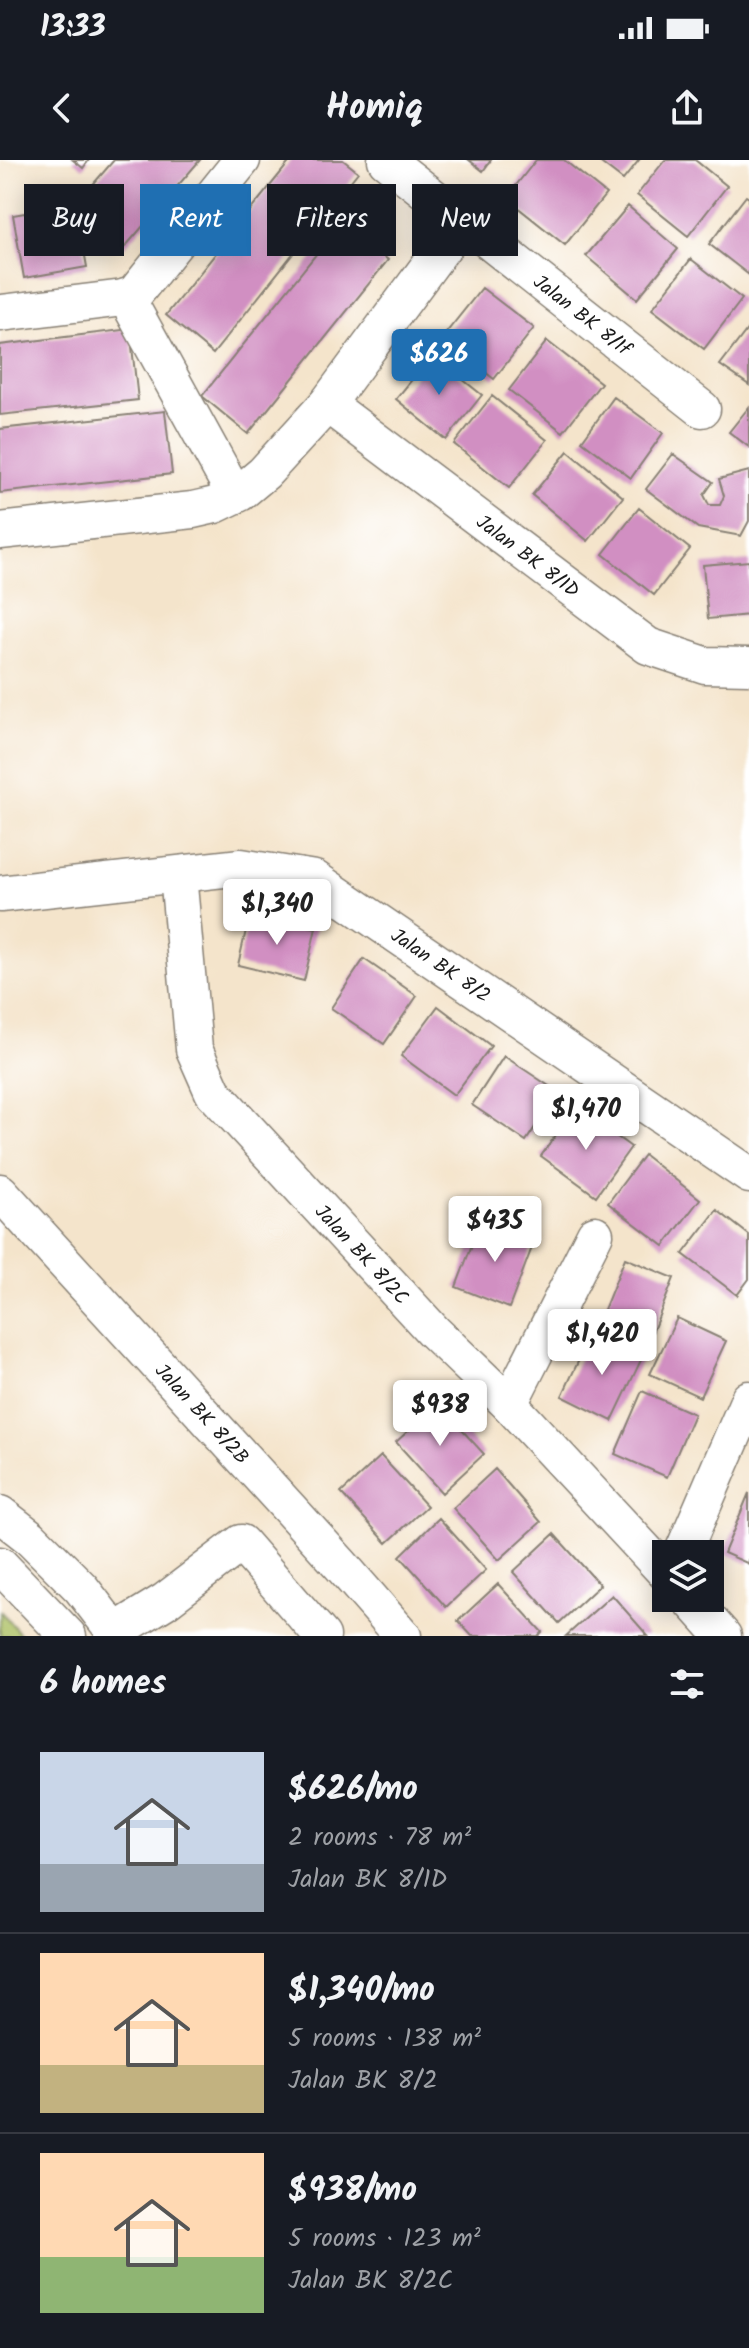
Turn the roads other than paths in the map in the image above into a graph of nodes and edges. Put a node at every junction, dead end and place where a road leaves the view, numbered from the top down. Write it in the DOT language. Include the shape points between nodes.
graph roads {
  1 [pos="242,160"];
  2 [pos="386,160"];
  3 [pos="417,184"];
  4 [pos="436,256"];
  5 [pos="509,256"];
  6 [pos="126,297"];
  7 [pos="1,313"];
  8 [pos="327,404"];
  9 [pos="702,409"];
  10 [pos="235,495"];
  11 [pos="0,531"];
  12 [pos="749,666"];
  13 [pos="178,875"];
  14 [pos="0,894"];
  15 [pos="749,1175"];
  16 [pos="0,1192"];
  17 [pos="595,1234"];
  18 [pos="749,1399"];
  19 [pos="509,1404"];
  20 [pos="0,1514"];
  21 [pos="688,1540"];
  22 [pos="652,1558"];
  23 [pos="0,1565"];
  24 [pos="702,1612"];
  25 [pos="117,1634"];
  26 [pos="68,1636"];
  27 [pos="322,1636"];
  28 [pos="403,1636"];
  29 [pos="723,1636"];
  1 -- 6 [label="street" via="132,297"];
  2 -- 3 [label="street, Jalan BK 8/1f"];
  4 -- 8 [label="street"];
  5 -- 9 [label="street, Jalan BK 8/1f"];
  6 -- 7 [label="street"];
  6 -- 10 [label="street"];
  8 -- 10 [label="street" via="264,473"];
  8 -- 12 [label="street, Jalan BK 8/1D" via="648,646 705,665"];
  10 -- 11 [label="street" via="193,510"];
  13 -- 14 [label="street, Jalan BK 8/2"];
  13 -- 15 [label="street, Jalan BK 8/2" via="241,867 315,879"];
  13 -- 19 [label="street, Jalan BK 8/2C" via="194,1049 213,1092 434,1332"];
  16 -- 28 [label="street, Jalan BK 8/2B"];
  17 -- 19 [label="street"];
  18 -- 21 [label="street"];
  19 -- 22 [label="street, Jalan BK 8/2C"];
  20 -- 25 [label="street" via="71,1578"];
  23 -- 26 [label="street"];
  24 -- 29 [label="street"];
  25 -- 27 [label="street" via="241,1543"];
}
